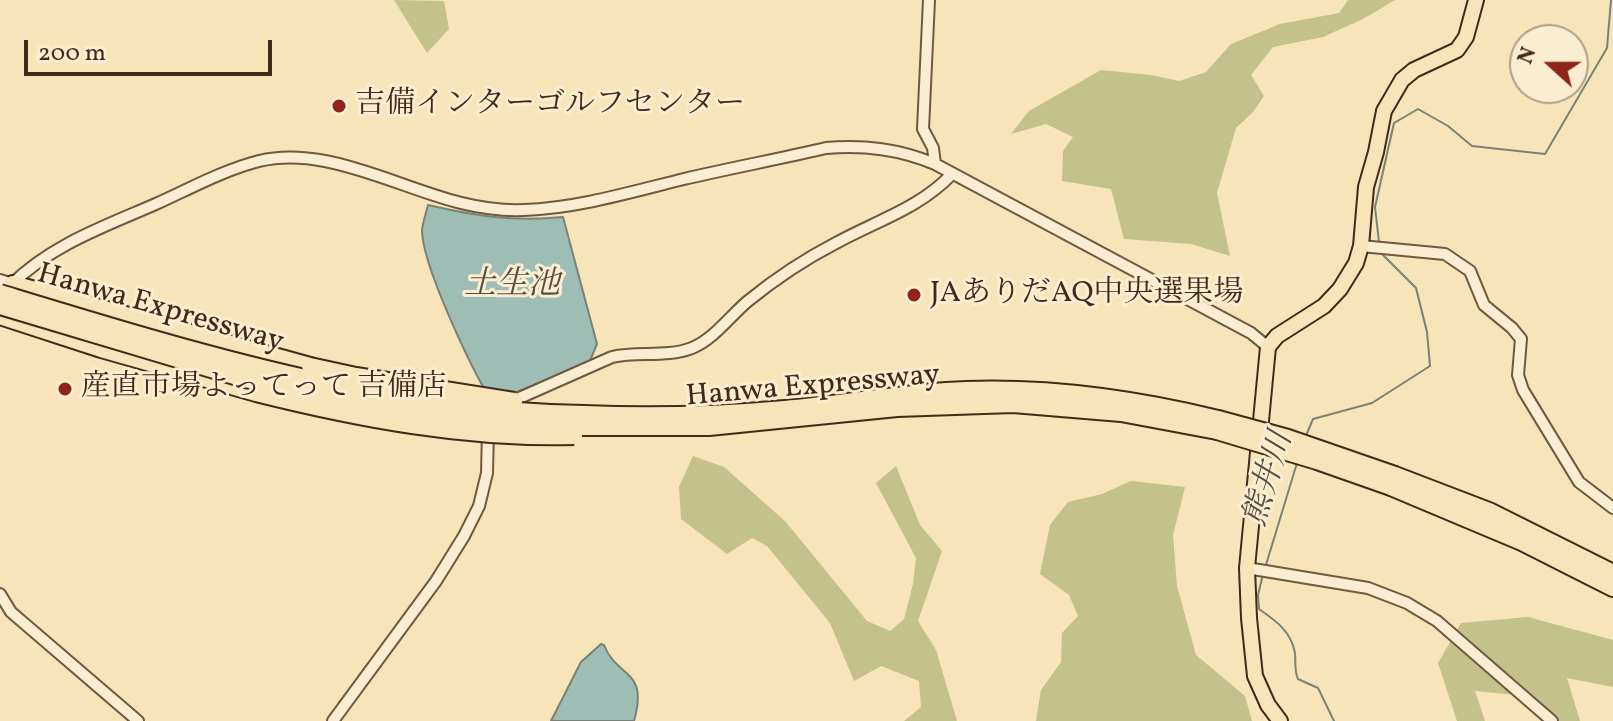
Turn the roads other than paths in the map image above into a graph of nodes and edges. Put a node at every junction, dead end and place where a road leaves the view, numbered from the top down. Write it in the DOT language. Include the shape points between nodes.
graph roads {
  1 [pos="929,0"];
  2 [pos="1476,0"];
  3 [pos="935,164"];
  4 [pos="952,174"];
  5 [pos="1361,246"];
  6 [pos="4,285"];
  7 [pos="0,299"];
  8 [pos="0,306"];
  9 [pos="0,316"];
  10 [pos="1268,347"];
  11 [pos="584,421"];
  12 [pos="1218,425"];
  13 [pos="1613,508"];
  14 [pos="1536,541"];
  15 [pos="1247,568"];
  16 [pos="1613,573"];
  17 [pos="1613,588"];
  18 [pos="0,594"];
  19 [pos="138,721"];
  20 [pos="333,721"];
  21 [pos="1280,721"];
  22 [pos="1552,721"];
  1 -- 3 [label="street" via="923,129"];
  2 -- 5 [label="main road" via="1457,50 1402,80 1384,111 1366,187"];
  3 -- 4 [label="street"];
  3 -- 6 [label="street" via="893,150 826,148 612,197 521,211 477,209 330,162 262,161 228,171 60,247"];
  4 -- 10 [label="street" via="1251,333"];
  4 -- 20 [label="street" via="915,204 834,243 772,282 693,348 612,357 513,399 496,412 488,432 479,506 464,536"];
  5 -- 10 [label="main road" via="1340,289"];
  5 -- 13 [label="street" via="1445,254 1470,271 1484,305 1521,339 1518,375 1523,390 1567,465 1579,482"];
  6 -- 7 [label="street"];
  6 -- 11 [label="highway, bridge" via="310,366"];
  6 -- 11 [label="highway, Hanwa Expressway, bridge" via="215,356 344,388"];
  8 -- 11 [label="highway, Hanwa Expressway, bridge" via="317,396 500,423"];
  9 -- 11 [label="highway, bridge" via="329,411 519,437"];
  10 -- 15 [label="main road"];
  11 -- 12 [label="highway, Hanwa Expressway" via="709,427 897,408 1013,404"];
  11 -- 12 [label="highway, Hanwa Expressway" via="994,389 1147,403"];
  12 -- 14 [label="highway, Hanwa Expressway, bridge" via="1288,438 1393,481 1478,507"];
  14 -- 16 [label="highway, Hanwa Expressway"];
  14 -- 17 [label="highway, Hanwa Expressway"];
  15 -- 21 [label="main road" via="1255,676"];
  15 -- 22 [label="street" via="1368,588 1407,603 1437,621"];
  18 -- 19 [label="street" via="11,612"];
}
